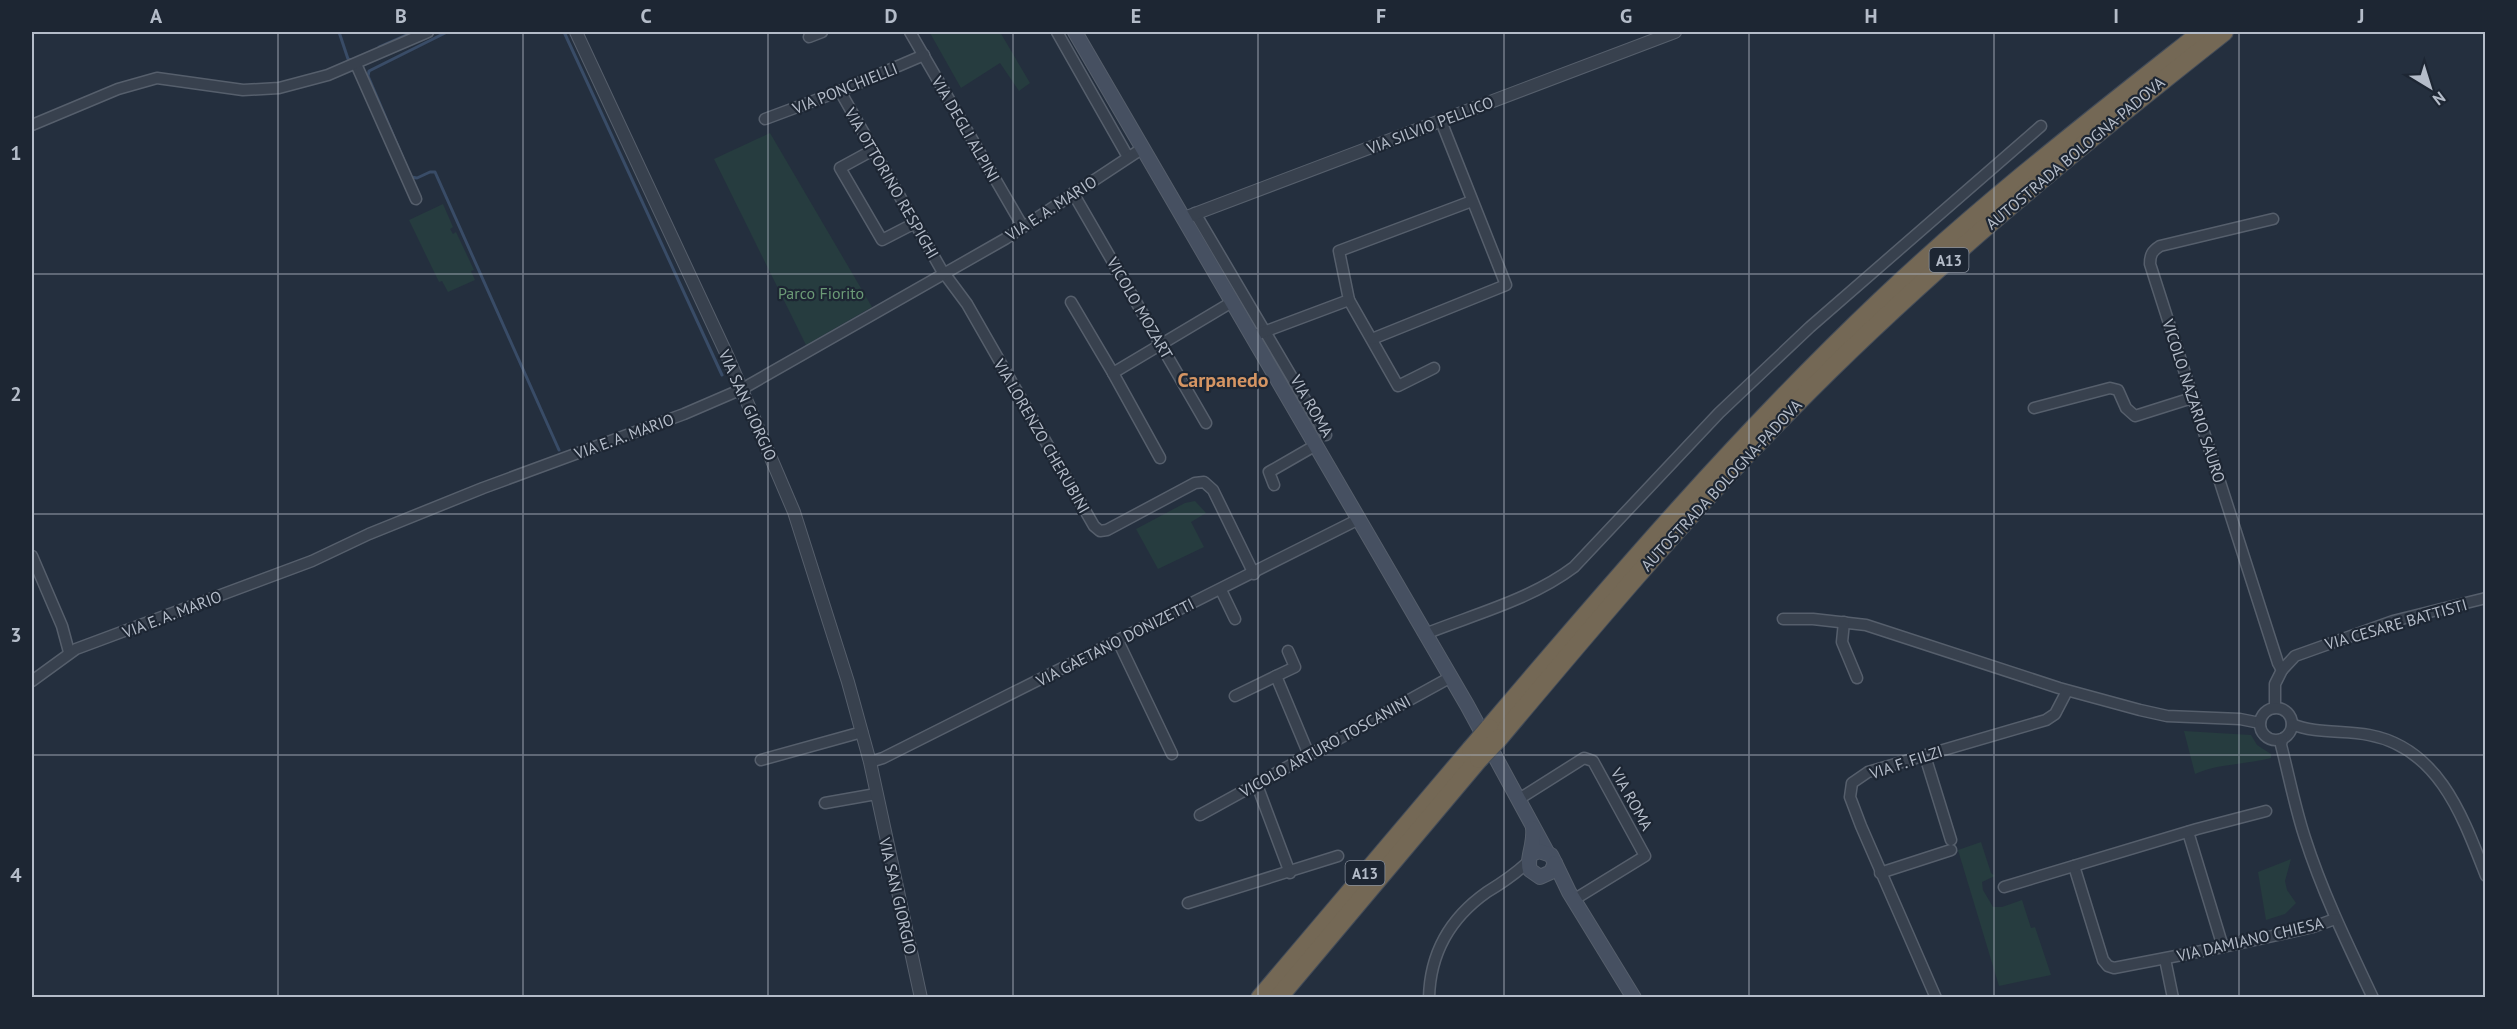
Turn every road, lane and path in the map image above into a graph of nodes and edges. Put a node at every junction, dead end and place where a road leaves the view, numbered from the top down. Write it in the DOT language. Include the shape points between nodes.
graph roads {
  1 [pos="428,32"];
  2 [pos="576,32"];
  3 [pos="822,32"];
  4 [pos="910,32"];
  5 [pos="1057,32"];
  6 [pos="1075,32"];
  7 [pos="1675,32"];
  8 [pos="2202,32"];
  9 [pos="2223,32"];
  10 [pos="809,36"];
  11 [pos="924,55"];
  12 [pos="356,64"];
  13 [pos="840,91"];
  14 [pos="765,119"];
  15 [pos="1441,121"];
  16 [pos="32,125"];
  17 [pos="2041,126"];
  18 [pos="1143,148"];
  19 [pos="873,150"];
  20 [pos="1128,157"];
  21 [pos="1073,193"];
  22 [pos="416,199"];
  23 [pos="1472,201"];
  24 [pos="1190,215"];
  25 [pos="2273,219"];
  26 [pos="915,223"];
  27 [pos="1023,227"];
  28 [pos="945,273"];
  29 [pos="1349,300"];
  30 [pos="1071,302"];
  31 [pos="1232,302"];
  32 [pos="1258,333"];
  33 [pos="1372,339"];
  34 [pos="1162,344"];
  35 [pos="1434,368"];
  36 [pos="1113,373"];
  37 [pos="742,389"];
  38 [pos="2192,398"];
  39 [pos="2034,408"];
  40 [pos="1206,423"];
  41 [pos="1321,440"];
  42 [pos="1160,458"];
  43 [pos="1274,485"];
  44 [pos="1359,519"];
  45 [pos="32,556"];
  46 [pos="1254,574"];
  47 [pos="1221,590"];
  48 [pos="2486,598"];
  49 [pos="1235,619"];
  50 [pos="1783,620"];
  51 [pos="1844,622"];
  52 [pos="1425,634"];
  53 [pos="1118,641"];
  54 [pos="1288,651"];
  55 [pos="69,652"];
  56 [pos="2282,670"];
  57 [pos="1276,676"];
  58 [pos="1450,677"];
  59 [pos="1857,678"];
  60 [pos="32,681"];
  61 [pos="2067,691"];
  62 [pos="1235,696"];
  63 [pos="2275,708"];
  64 [pos="2260,723"];
  65 [pos="2292,724"];
  66 [pos="862,732"];
  67 [pos="1494,733"];
  68 [pos="2282,739"];
  69 [pos="1172,754"];
  70 [pos="1475,754"];
  71 [pos="1309,755"];
  72 [pos="1924,756"];
  73 [pos="761,760"];
  74 [pos="870,762"];
  75 [pos="1257,784"];
  76 [pos="876,794"];
  77 [pos="1519,799"];
  78 [pos="825,803"];
  79 [pos="2266,811"];
  80 [pos="1200,815"];
  81 [pos="1532,824"];
  82 [pos="2188,832"];
  83 [pos="1338,856"];
  84 [pos="1530,858"];
  85 [pos="1551,858"];
  86 [pos="2073,866"];
  87 [pos="1290,873"];
  88 [pos="1880,873"];
  89 [pos="2486,876"];
  90 [pos="1540,877"];
  91 [pos="1505,881"];
  92 [pos="2004,887"];
  93 [pos="1572,896"];
  94 [pos="1188,903"];
  95 [pos="2335,919"];
  96 [pos="2223,947"];
  97 [pos="2165,959"];
  98 [pos="921,998"];
  99 [pos="1260,998"];
  100 [pos="1278,998"];
  101 [pos="1429,998"];
  102 [pos="1634,998"];
  103 [pos="1936,998"];
  104 [pos="2173,998"];
  105 [pos="2373,998"];
  1 -- 12 [label="street"];
  2 -- 37 [label="street, VIA SAN GIORGIO"];
  3 -- 10 [label="street"];
  4 -- 11 [label="street, VIA DEGLI ALPINI"];
  5 -- 20 [label="street"];
  6 -- 18 [label="main road, VIA ROMA"];
  7 -- 15 [label="street, VIA SILVIO PELLICO"];
  8 -- 67 [label="highway, AUTOSTRADA BOLOGNA-PADOVA / A13" via="1999,195 1880,301 1777,401 1684,501"];
  9 -- 67 [label="highway, AUTOSTRADA BOLOGNA-PADOVA / A13" via="2022,195 1890,312 1694,510"];
  11 -- 13 [label="street, VIA PONCHIELLI"];
  11 -- 27 [label="street, VIA DEGLI ALPINI"];
  12 -- 16 [label="street" via="311,80 261,90 157,78 118,89"];
  12 -- 22 [label="street"];
  13 -- 14 [label="street, VIA PONCHIELLI"];
  13 -- 19 [label="street, VIA OTTORINO RESPIGHI"];
  15 -- 23 [label="street"];
  15 -- 24 [label="street, VIA SILVIO PELLICO"];
  17 -- 52 [label="street" via="1810,327 1719,413 1574,567 1527,595"];
  18 -- 20 [label="street, VIA E. A. MARIO"];
  18 -- 24 [label="main road, VIA ROMA"];
  19 -- 26 [label="street, VIA OTTORINO RESPIGHI"];
  19 -- 26 [label="street" via="840,168 882,240"];
  20 -- 21 [label="street, VIA E. A. MARIO"];
  21 -- 27 [label="street, VIA E. A. MARIO"];
  21 -- 34 [label="street, VICOLO MOZART"];
  23 -- 29 [label="street" via="1339,251"];
  23 -- 33 [label="street" via="1506,285"];
  24 -- 31 [label="main road, VIA ROMA"];
  24 -- 32 [label="street, VIA ROMA"];
  25 -- 38 [label="street, VICOLO NAZARIO SAURO" via="2160,246 2150,256"];
  26 -- 28 [label="street, VIA OTTORINO RESPIGHI"];
  27 -- 28 [label="street, VIA E. A. MARIO"];
  28 -- 37 [label="street, VIA E. A. MARIO"];
  28 -- 46 [label="street, VIA LORENZO CHERUBINI" via="967,304 1094,526 1100,531 1107,530 1195,483 1204,482 1213,490"];
  29 -- 32 [label="street"];
  29 -- 33 [label="street"];
  30 -- 36 [label="street"];
  31 -- 32 [label="main road, VIA ROMA"];
  31 -- 34 [label="street"];
  32 -- 41 [label="main road, VIA ROMA"];
  33 -- 35 [label="street" via="1398,386"];
  34 -- 36 [label="street"];
  34 -- 40 [label="street, VICOLO MOZART"];
  36 -- 42 [label="street"];
  37 -- 55 [label="street, VIA E. A. MARIO" via="483,488 312,561"];
  37 -- 66 [label="street, VIA SAN GIORGIO" via="794,512"];
  38 -- 39 [label="street" via="2135,416 2126,408 2118,390 2110,388"];
  38 -- 56 [label="street, VICOLO NAZARIO SAURO"];
  41 -- 43 [label="street" via="1269,472"];
  41 -- 44 [label="main road, VIA ROMA"];
  44 -- 46 [label="street, VIA GAETANO DONIZETTI"];
  44 -- 52 [label="main road, VIA ROMA"];
  45 -- 55 [label="street"];
  46 -- 47 [label="street, VIA GAETANO DONIZETTI"];
  47 -- 49 [label="street"];
  47 -- 53 [label="street, VIA GAETANO DONIZETTI"];
  48 -- 56 [label="street, VIA CESARE BATTISTI" via="2394,621 2319,646 2295,656"];
  50 -- 51 [label="street"];
  51 -- 59 [label="street" via="1842,642"];
  51 -- 61 [label="street" via="1885,630"];
  52 -- 58 [label="main road, VIA ROMA"];
  53 -- 69 [label="street"];
  53 -- 74 [label="street, VIA GAETANO DONIZETTI"];
  54 -- 57 [label="street" via="1295,667"];
  55 -- 60 [label="street"];
  56 -- 63 [label="street" via="2275,684"];
  57 -- 62 [label="street"];
  57 -- 71 [label="street"];
  58 -- 71 [label="street, VICOLO ARTURO TOSCANINI"];
  58 -- 77 [label="main road, VIA ROMA"];
  61 -- 64 [label="street" via="2167,716"];
  61 -- 72 [label="street, VIA F. FILZI" via="2055,714 2046,720"];
  63 -- 64 [label="street" via="2266,711"];
  63 -- 65 [label="street" via="2289,714"];
  64 -- 68 [label="street" via="2267,737"];
  65 -- 68 [label="street"];
  65 -- 89 [label="street" via="2385,738 2420,757 2449,794"];
  66 -- 73 [label="street"];
  66 -- 74 [label="street, VIA SAN GIORGIO"];
  67 -- 70 [label="highway, AUTOSTRADA BOLOGNA-PADOVA, bridge"];
  68 -- 95 [label="street" via="2304,835"];
  70 -- 99 [label="highway, AUTOSTRADA BOLOGNA-PADOVA / A13"];
  70 -- 100 [label="highway, AUTOSTRADA BOLOGNA-PADOVA"];
  71 -- 75 [label="street, VICOLO ARTURO TOSCANINI"];
  72 -- 88 [label="street" via="1951,845"];
  72 -- 88 [label="street, VIA F. FILZI" via="1868,772 1852,783 1850,797"];
  74 -- 76 [label="street, VIA SAN GIORGIO"];
  75 -- 80 [label="street, VICOLO ARTURO TOSCANINI"];
  75 -- 87 [label="street"];
  76 -- 78 [label="street"];
  76 -- 98 [label="street, VIA SAN GIORGIO"];
  77 -- 81 [label="main road, VIA ROMA"];
  77 -- 93 [label="street, VIA ROMA" via="1584,758 1593,761 1645,856"];
  79 -- 82 [label="street"];
  81 -- 84 [label="main road, VIA ROMA"];
  81 -- 85 [label="main road, VIA ROMA"];
  82 -- 86 [label="street"];
  82 -- 96 [label="street"];
  83 -- 87 [label="street"];
  84 -- 85 [label="main road" via="1539,851"];
  84 -- 90 [label="main road" via="1530,870"];
  84 -- 91 [label="street"];
  85 -- 90 [label="main road" via="1551,873"];
  85 -- 93 [label="main road, VIA ROMA"];
  86 -- 92 [label="street"];
  86 -- 97 [label="street, VIA DAMIANO CHIESA" via="2108,966 2123,968"];
  87 -- 94 [label="street"];
  88 -- 103 [label="street, VIA F. FILZI"];
  90 -- 91 [label="street" via="1526,875"];
  90 -- 93 [label="main road, VIA ROMA" via="1551,879"];
  91 -- 101 [label="street" via="1467,908 1448,928 1434,961"];
  93 -- 102 [label="main road, VIA ROMA"];
  95 -- 96 [label="street, VIA DAMIANO CHIESA"];
  95 -- 105 [label="street"];
  96 -- 97 [label="street, VIA DAMIANO CHIESA"];
  97 -- 104 [label="street, VIA DAMIANO CHIESA"];
}
